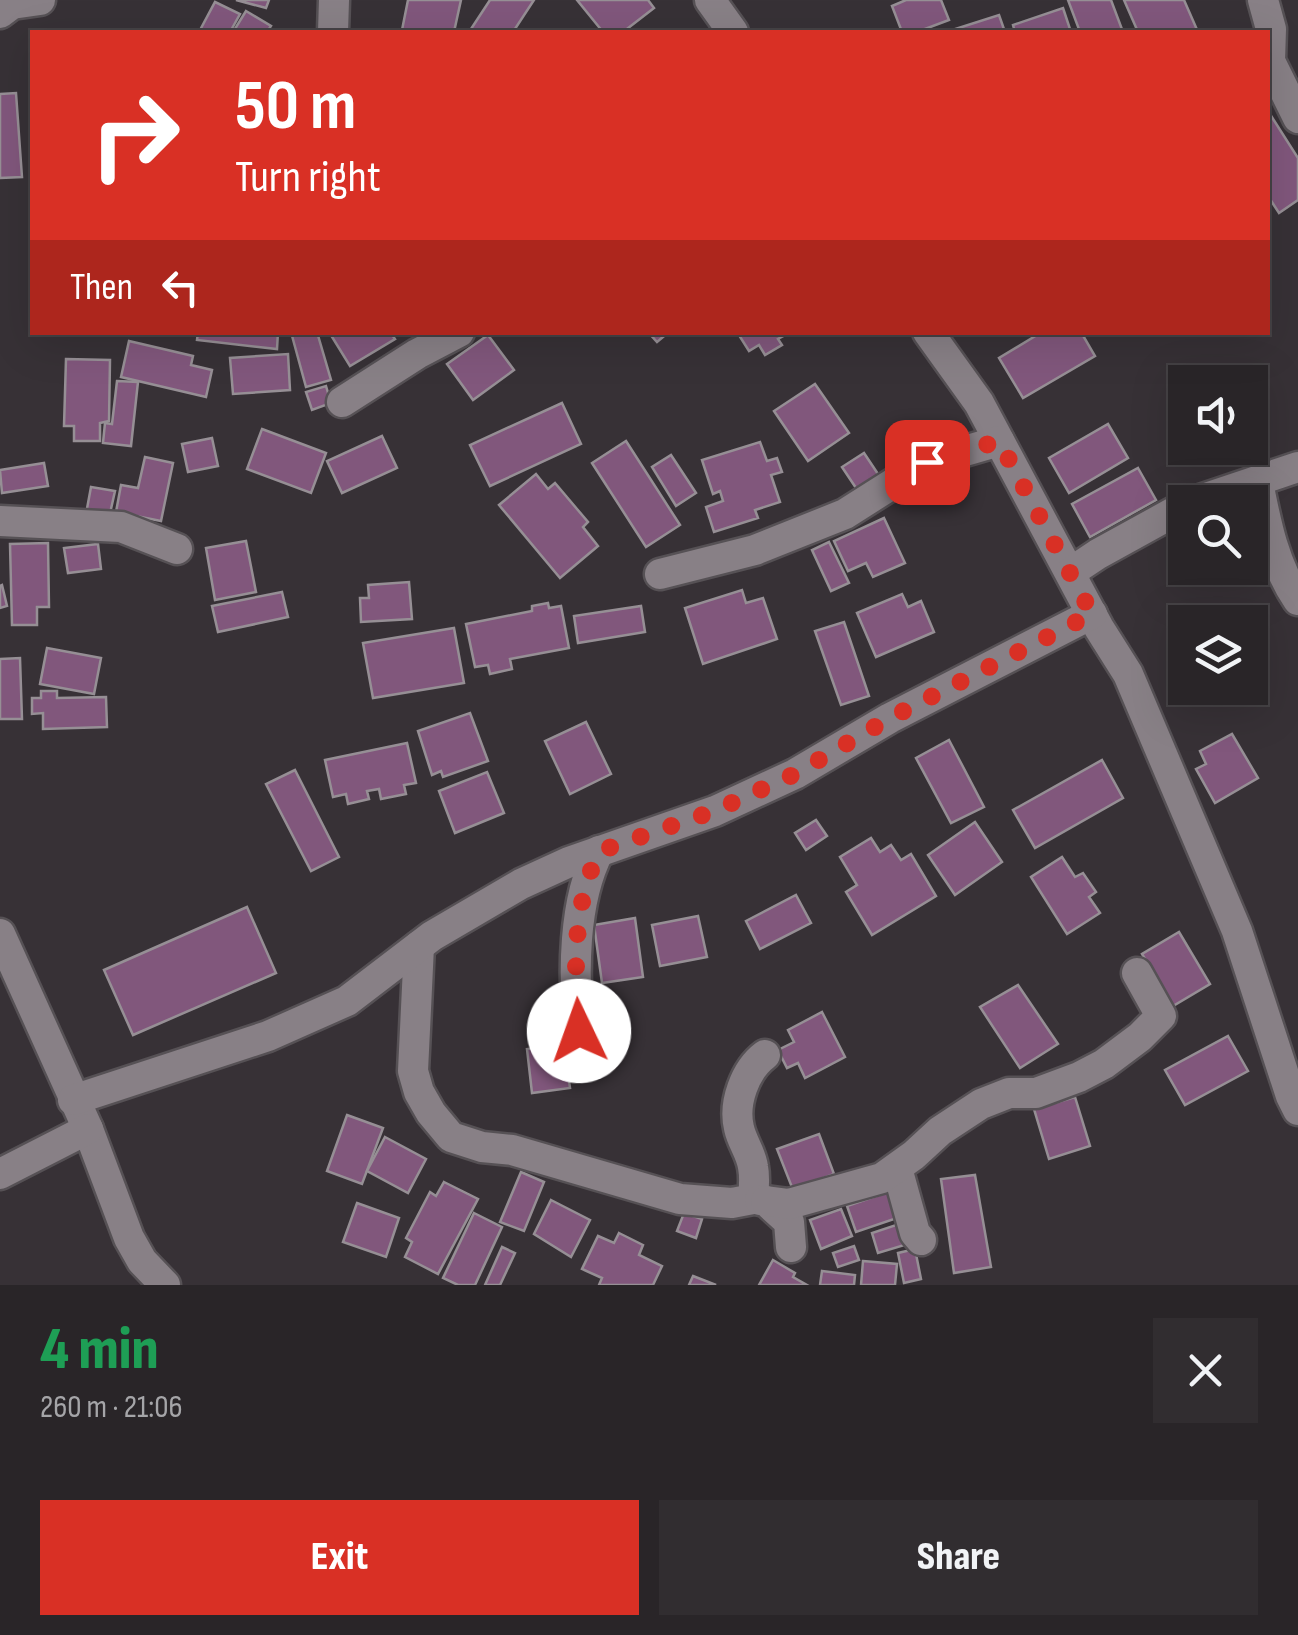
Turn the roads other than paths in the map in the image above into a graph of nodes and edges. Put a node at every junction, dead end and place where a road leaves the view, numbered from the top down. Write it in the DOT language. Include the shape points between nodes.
graph roads {
  1 [pos="334,0"];
  2 [pos="710,0"];
  3 [pos="1263,0"];
  4 [pos="332,30"];
  5 [pos="731,30"];
  6 [pos="1298,118"];
  7 [pos="453,335"];
  8 [pos="930,335"];
  9 [pos="342,402"];
  10 [pos="999,441"];
  11 [pos="1298,467"];
  12 [pos="1258,482"];
  13 [pos="1248,485"];
  14 [pos="1168,515"];
  15 [pos="0,520"];
  16 [pos="177,549"];
  17 [pos="1071,572"];
  18 [pos="660,574"];
  19 [pos="1298,600"];
  20 [pos="1092,614"];
  21 [pos="600,851"];
  22 [pos="0,934"];
  23 [pos="419,946"];
  24 [pos="1138,972"];
  25 [pos="370,984"];
  26 [pos="416,1027"];
  27 [pos="579,1031"];
  28 [pos="765,1056"];
  29 [pos="73,1100"];
  30 [pos="1298,1110"];
  31 [pos="88,1130"];
  32 [pos="897,1168"];
  33 [pos="0,1174"];
  34 [pos="759,1200"];
  35 [pos="920,1240"];
  36 [pos="791,1246"];
  37 [pos="166,1285"];
  1 -- 4 [label="street"];
  2 -- 5 [label="street"];
  3 -- 6 [label="street" via="1270,61"];
  7 -- 9 [label="street"];
  8 -- 10 [label="street"];
  10 -- 17 [label="street"];
  10 -- 18 [label="street" via="927,462 845,514 773,543"];
  11 -- 12 [label="street"];
  12 -- 13 [label="street"];
  12 -- 19 [label="street" via="1268,534"];
  14 -- 17 [label="street"];
  15 -- 16 [label="street" via="121,527"];
  17 -- 20 [label="street"];
  20 -- 21 [label="street" via="795,774"];
  20 -- 30 [label="street" via="1128,674 1184,800"];
  21 -- 23 [label="street" via="521,884"];
  21 -- 27 [label="street" via="579,910"];
  22 -- 29 [label="street"];
  23 -- 25 [label="street"];
  23 -- 26 [label="street"];
  24 -- 32 [label="street" via="1161,1016 1140,1038 1079,1077 981,1104"];
  25 -- 26 [label="street" via="402,1006"];
  25 -- 29 [label="street" via="268,1036"];
  26 -- 34 [label="street" via="413,1071 419,1092 451,1137 680,1199"];
  28 -- 34 [label="street" via="752,1065 738,1108"];
  29 -- 31 [label="street"];
  31 -- 33 [label="street"];
  31 -- 37 [label="street" via="129,1238"];
  32 -- 34 [label="street" via="789,1204"];
  32 -- 35 [label="street"];
  34 -- 36 [label="street" via="790,1222"];
}
